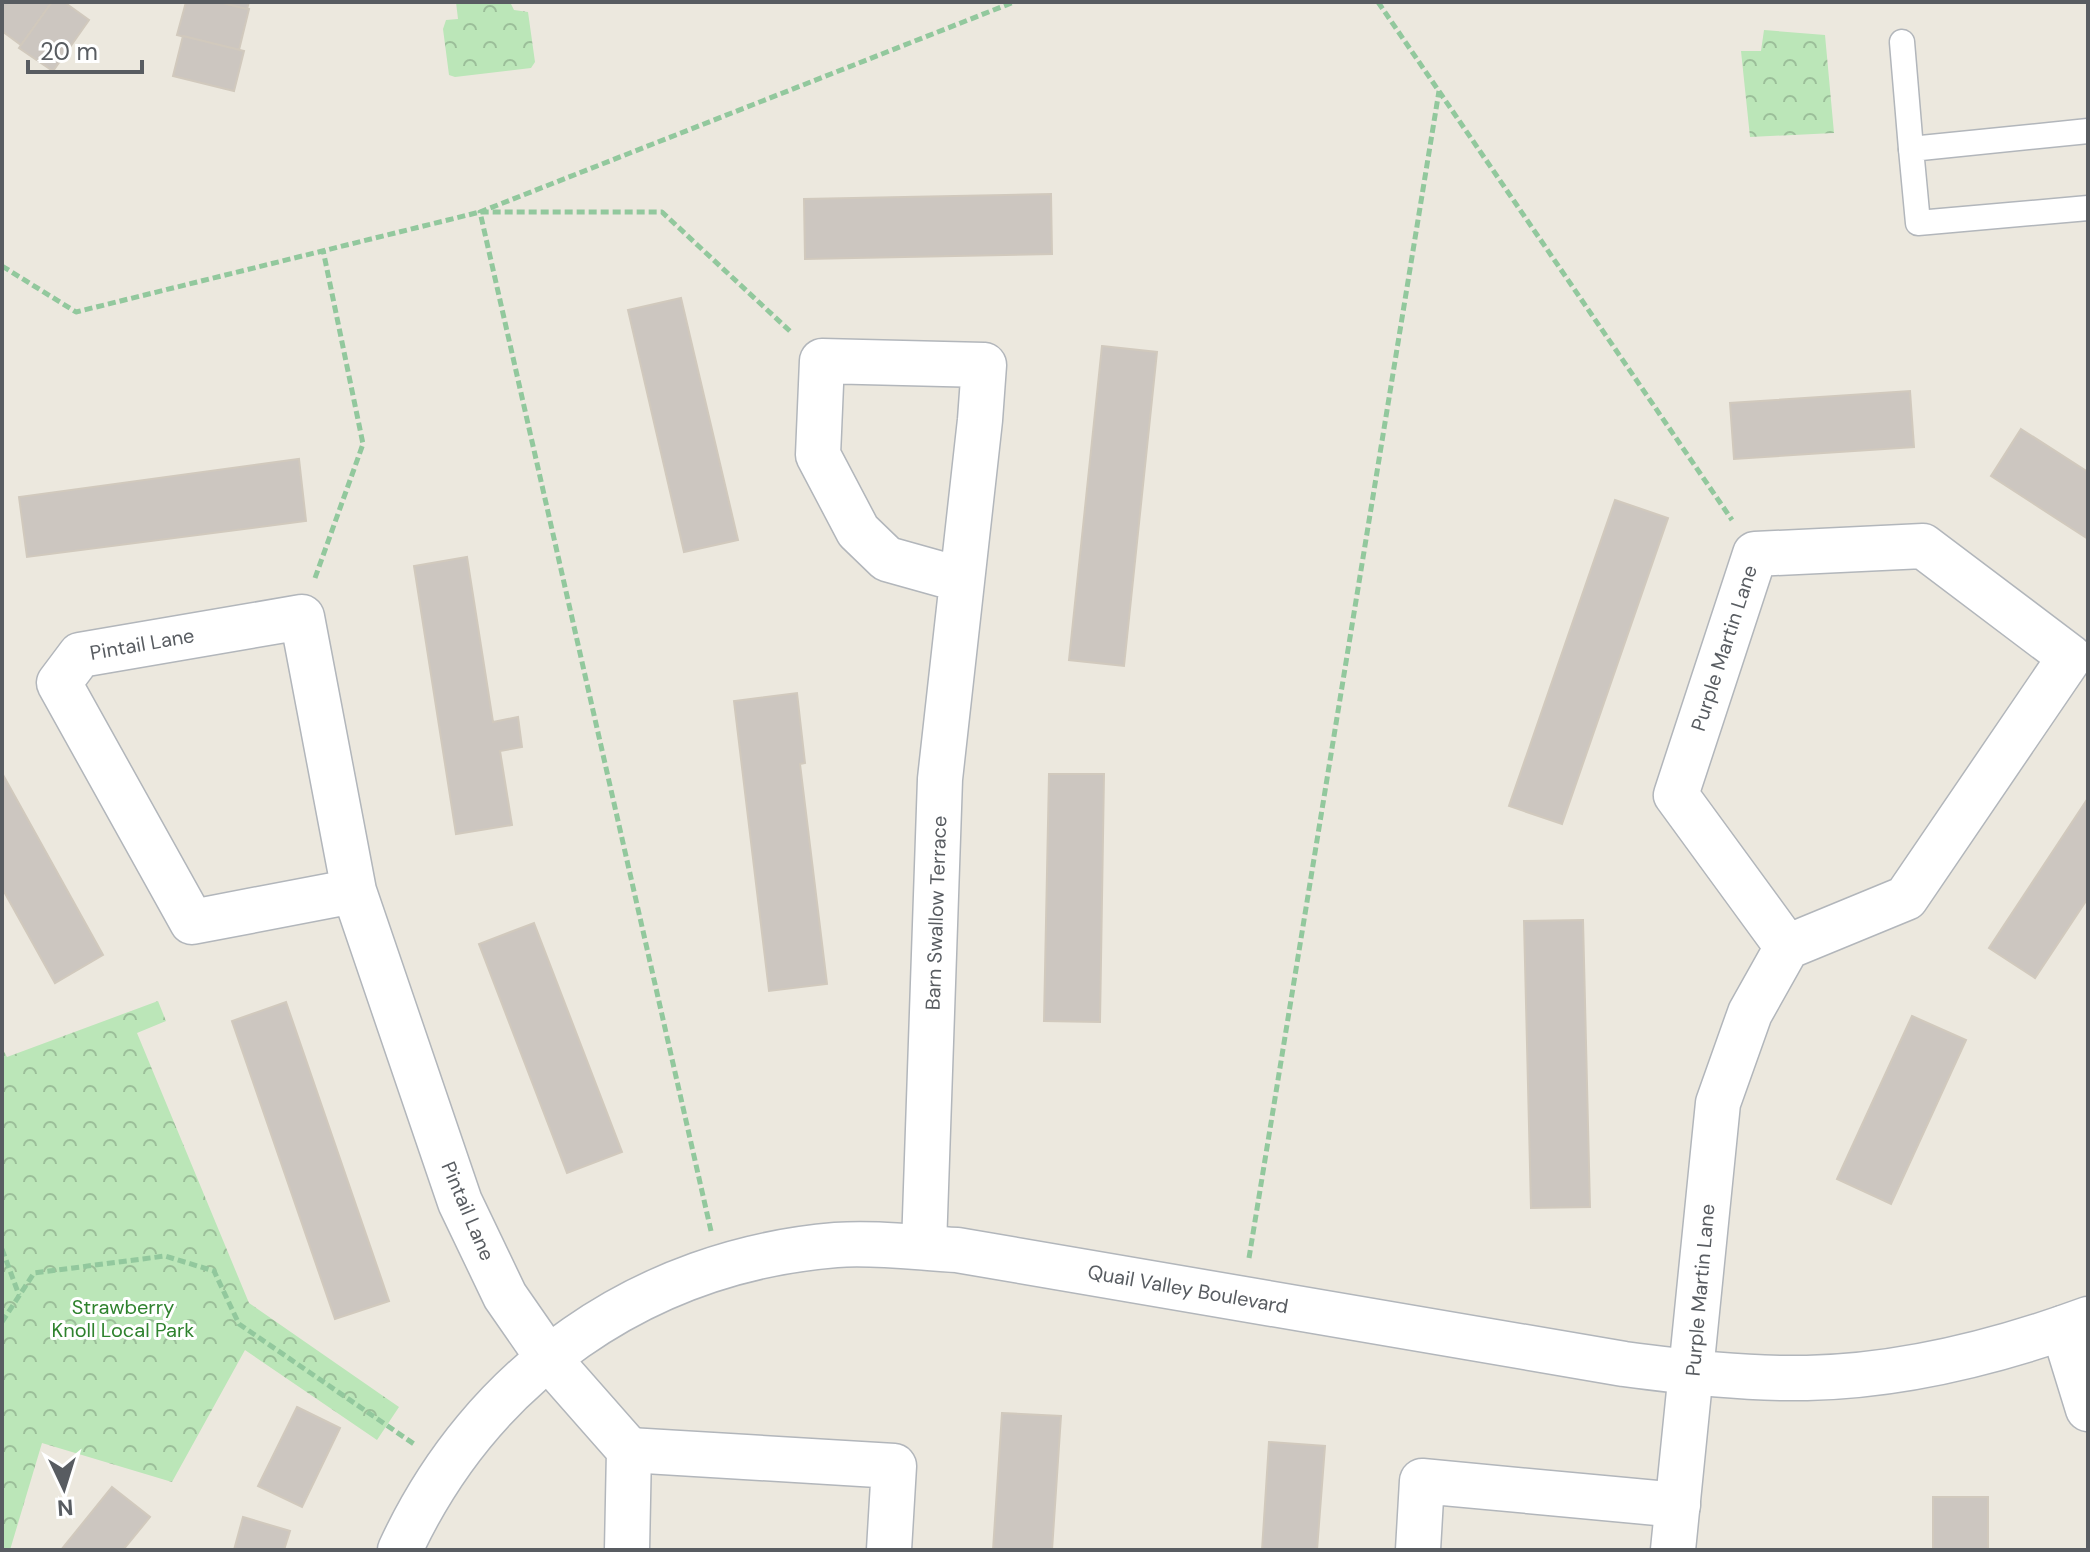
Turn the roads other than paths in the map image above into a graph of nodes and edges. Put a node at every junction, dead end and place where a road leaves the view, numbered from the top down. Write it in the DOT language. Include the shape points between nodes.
graph roads {
  1 [pos="1902,42"];
  2 [pos="2088,131"];
  3 [pos="1911,149"];
  4 [pos="2088,208"];
  5 [pos="962,580"];
  6 [pos="354,891"];
  7 [pos="1787,947"];
  8 [pos="924,1246"];
  9 [pos="2075,1323"];
  10 [pos="548,1358"];
  11 [pos="1693,1372"];
  12 [pos="2088,1409"];
  13 [pos="629,1450"];
  14 [pos="1678,1505"];
  15 [pos="400,1550"];
  16 [pos="627,1550"];
  17 [pos="889,1550"];
  18 [pos="1418,1550"];
  19 [pos="1673,1550"];
  1 -- 3 [label="lane"];
  2 -- 3 [label="lane"];
  3 -- 4 [label="lane" via="1918,223"];
  5 -- 5 [label="street, Barn Swallow Terrace" via="984,365 822,361 818,455 858,531 887,559"];
  5 -- 8 [label="street, Barn Swallow Terrace" via="940,779"];
  6 -- 6 [label="street, Pintail Lane" via="302,617 80,655 59,683 192,922"];
  6 -- 10 [label="street, Pintail Lane" via="460,1202 505,1296"];
  7 -- 7 [label="street, Purple Martin Lane" via="1676,795 1755,554 1923,546 2070,657 1906,898"];
  7 -- 11 [label="street, Purple Martin Lane" via="1750,1013 1718,1103"];
  8 -- 10 [label="street, Quail Valley Boulevard" via="815,1247 719,1268 623,1307"];
  8 -- 11 [label="street, Quail Valley Boulevard"];
  9 -- 11 [label="street, Quail Valley Boulevard" via="1986,1352 1881,1372 1808,1378"];
  9 -- 12 [label="street"];
  10 -- 13 [label="street, Pintail Lane"];
  10 -- 15 [label="street, Quail Valley Boulevard" via="481,1422 420,1510"];
  11 -- 14 [label="street, Purple Martin Lane"];
  13 -- 16 [label="street"];
  13 -- 17 [label="street" via="894,1466"];
  14 -- 18 [label="street" via="1422,1481"];
  14 -- 19 [label="street, Purple Martin Lane"];
}
